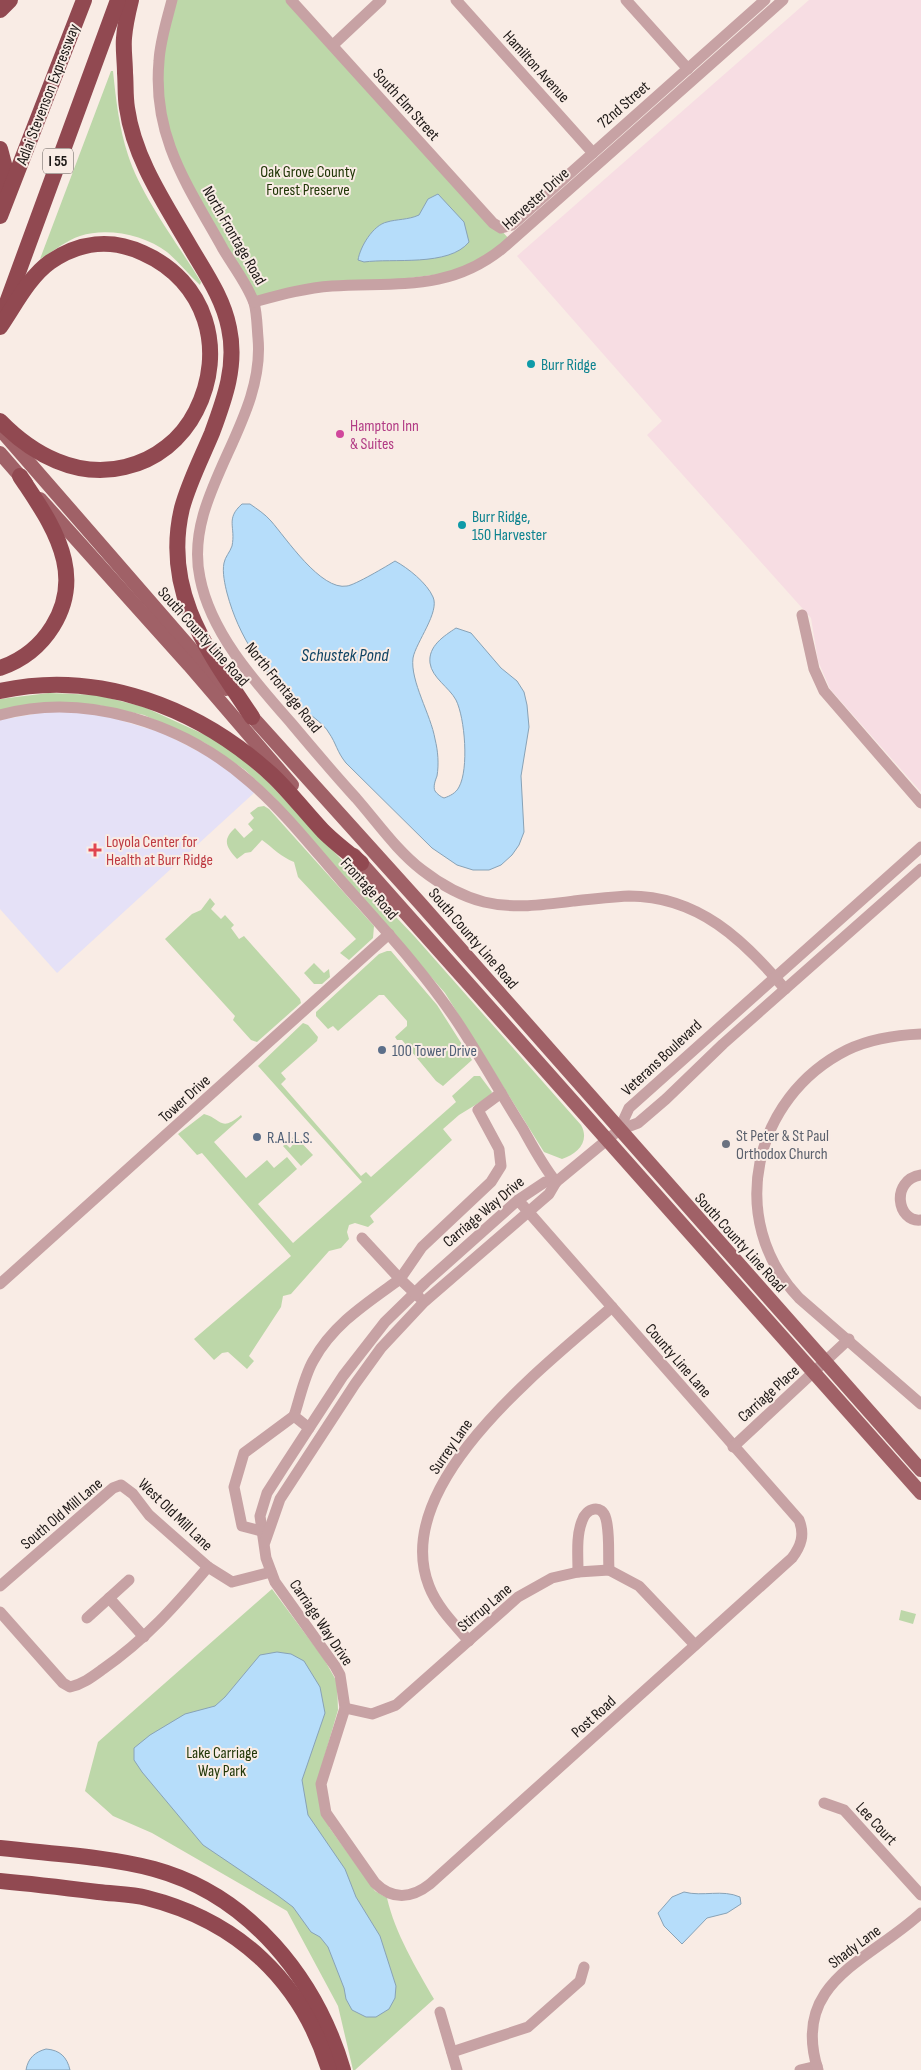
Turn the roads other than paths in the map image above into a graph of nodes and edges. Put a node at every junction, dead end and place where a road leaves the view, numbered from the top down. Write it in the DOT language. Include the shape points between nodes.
graph roads {
  1 [pos="10,0"];
  2 [pos="84,0"];
  3 [pos="118,0"];
  4 [pos="131,0"];
  5 [pos="172,0"];
  6 [pos="291,0"];
  7 [pos="381,0"];
  8 [pos="456,0"];
  9 [pos="626,0"];
  10 [pos="765,0"];
  11 [pos="783,0"];
  12 [pos="0,10"];
  13 [pos="333,45"];
  14 [pos="688,69"];
  15 [pos="0,149"];
  16 [pos="593,153"];
  17 [pos="0,198"];
  18 [pos="0,216"];
  19 [pos="500,228"];
  20 [pos="254,302"];
  21 [pos="0,322"];
  22 [pos="0,327"];
  23 [pos="0,421"];
  24 [pos="0,429"];
  25 [pos="0,453"];
  26 [pos="20,476"];
  27 [pos="802,615"];
  28 [pos="0,668"];
  29 [pos="0,691"];
  30 [pos="0,715"];
  31 [pos="252,717"];
  32 [pos="921,803"];
  33 [pos="921,847"];
  34 [pos="361,863"];
  35 [pos="921,869"];
  36 [pos="389,934"];
  37 [pos="774,976"];
  38 [pos="785,989"];
  39 [pos="921,1034"];
  40 [pos="501,1093"];
  41 [pos="618,1130"];
  42 [pos="607,1140"];
  43 [pos="921,1175"];
  44 [pos="556,1182"];
  45 [pos="518,1200"];
  46 [pos="527,1212"];
  47 [pos="921,1220"];
  48 [pos="362,1238"];
  49 [pos="400,1279"];
  50 [pos="0,1284"];
  51 [pos="414,1293"];
  52 [pos="424,1302"];
  53 [pos="612,1307"];
  54 [pos="371,1340"];
  55 [pos="849,1340"];
  56 [pos="381,1348"];
  57 [pos="825,1363"];
  58 [pos="814,1373"];
  59 [pos="921,1404"];
  60 [pos="294,1416"];
  61 [pos="309,1428"];
  62 [pos="733,1447"];
  63 [pos="283,1468"];
  64 [pos="921,1470"];
  65 [pos="295,1475"];
  66 [pos="121,1485"];
  67 [pos="921,1493"];
  68 [pos="260,1531"];
  69 [pos="264,1544"];
  70 [pos="801,1546"];
  71 [pos="208,1567"];
  72 [pos="608,1570"];
  73 [pos="271,1572"];
  74 [pos="578,1572"];
  75 [pos="129,1580"];
  76 [pos="0,1586"];
  77 [pos="109,1598"];
  78 [pos="0,1612"];
  79 [pos="87,1618"];
  80 [pos="144,1637"];
  81 [pos="469,1641"];
  82 [pos="695,1645"];
  83 [pos="345,1708"];
  84 [pos="824,1803"];
  85 [pos="0,1848"];
  86 [pos="0,1881"];
  87 [pos="921,1895"];
  88 [pos="399,1896"];
  89 [pos="921,1913"];
  90 [pos="584,1967"];
  91 [pos="440,2012"];
  92 [pos="452,2052"];
  93 [pos="817,2068"];
  94 [pos="329,2070"];
  95 [pos="343,2070"];
  96 [pos="457,2070"];
  97 [pos="800,2070"];
  1 -- 12 [label="highway"];
  2 -- 18 [label="highway, Adlai Stevenson Expressway / I 55"];
  3 -- 21 [label="highway, Adlai Stevenson Expressway / I 55"];
  4 -- 31 [label="highway" via="124,38 127,108 138,148 156,189 221,301 232,345 232,369 227,392 180,519 177,544 180,585 189,614 202,639"];
  5 -- 20 [label="street, North Frontage Road" via="159,58 157,100 167,144"];
  6 -- 13 [label="street, South Elm Street"];
  7 -- 13 [label="street"];
  8 -- 16 [label="street, Hamilton Avenue"];
  9 -- 14 [label="street"];
  10 -- 14 [label="street, 72nd Street"];
  11 -- 20 [label="street, Harvester Drive" via="484,263 458,276 422,284 331,286"];
  13 -- 19 [label="street, South Elm Street"];
  14 -- 16 [label="street, 72nd Street"];
  15 -- 17 [label="highway" via="4,168"];
  16 -- 19 [label="street, 72nd Street" via="512,225"];
  20 -- 37 [label="street, North Frontage Road" via="259,341 253,396 212,493 198,547 200,578 207,599 230,647 250,676 418,868 452,890 504,906 626,896 679,904 726,928"];
  22 -- 23 [label="highway" via="30,283 49,262 70,250 106,242 136,249 175,271 201,308 211,354 206,391 191,422 179,438 136,465 96,469 70,466 45,458"];
  24 -- 31 [label="main road, South County Line Road"];
  25 -- 26 [label="main road, South County Line Road"];
  26 -- 28 [label="highway" via="49,522 67,574 57,620 44,640 18,661"];
  26 -- 34 [label="main road, South County Line Road"];
  27 -- 32 [label="street" via="814,669 824,691"];
  29 -- 34 [label="highway" via="39,684 113,689 186,715 234,744 271,775 332,840"];
  30 -- 36 [label="street, Frontage Road" via="45,708 102,711 129,717 190,741 232,768 263,794"];
  31 -- 41 [label="main road, South County Line Road"];
  33 -- 37 [label="street, Veterans Boulevard"];
  34 -- 42 [label="main road, South County Line Road"];
  35 -- 38 [label="street, Veterans Boulevard"];
  36 -- 40 [label="street, Frontage Road" via="422,972"];
  36 -- 50 [label="street, Tower Drive"];
  37 -- 38 [label="street, North Frontage Road"];
  37 -- 41 [label="street, Veterans Boulevard" via="628,1108"];
  38 -- 41 [label="street, Veterans Boulevard" via="638,1123"];
  39 -- 55 [label="street" via="866,1042 839,1054 815,1071 784,1104 760,1160 756,1184 757,1210 768,1255 799,1298"];
  40 -- 44 [label="street, Frontage Road"];
  40 -- 49 [label="street" via="478,1110 499,1149 501,1166 490,1182 422,1247"];
  41 -- 42 [label="street"];
  41 -- 57 [label="main road, South County Line Road"];
  42 -- 44 [label="street"];
  42 -- 58 [label="main road, South County Line Road"];
  43 -- 47 [label="street" via="903,1184 899,1200 906,1214 916,1221"];
  44 -- 45 [label="street, Carriage Way Drive" via="545,1182"];
  44 -- 46 [label="street, Carriage Way Drive" via="549,1194"];
  45 -- 46 [label="street, County Line Lane"];
  45 -- 51 [label="street, Carriage Way Drive"];
  46 -- 52 [label="street, Carriage Way Drive"];
  46 -- 53 [label="street, County Line Lane"];
  48 -- 49 [label="street"];
  49 -- 51 [label="street"];
  49 -- 60 [label="street" via="333,1331 312,1362"];
  51 -- 52 [label="street"];
  51 -- 54 [label="street, Carriage Way Drive"];
  52 -- 56 [label="street, Carriage Way Drive"];
  53 -- 62 [label="street, County Line Lane"];
  53 -- 81 [label="street, Surrey Lane" via="492,1417 432,1502 423,1532 422,1550 428,1585 443,1611"];
  54 -- 56 [label="street"];
  54 -- 61 [label="street, Carriage Way Drive"];
  55 -- 57 [label="street, Carriage Place"];
  55 -- 59 [label="street"];
  56 -- 65 [label="street, Carriage Way Drive"];
  57 -- 58 [label="street, Carriage Place"];
  57 -- 64 [label="main road, South County Line Road"];
  58 -- 62 [label="street, Carriage Place"];
  58 -- 67 [label="main road, South County Line Road"];
  60 -- 61 [label="street"];
  60 -- 68 [label="street" via="244,1453 234,1487 242,1526"];
  61 -- 63 [label="street, Carriage Way Drive"];
  62 -- 70 [label="street, County Line Lane" via="799,1520"];
  63 -- 65 [label="street"];
  63 -- 68 [label="street, Carriage Way Drive" via="264,1504"];
  65 -- 69 [label="street, Carriage Way Drive" via="280,1499"];
  66 -- 71 [label="street, West Old Mill Lane" via="133,1494 148,1515"];
  66 -- 76 [label="street, South Old Mill Lane" via="113,1488"];
  68 -- 69 [label="street, Carriage Way Drive"];
  69 -- 73 [label="street, Carriage Way Drive"];
  70 -- 82 [label="street, Post Road" via="792,1558"];
  71 -- 73 [label="street, West Old Mill Lane" via="232,1582"];
  71 -- 80 [label="street"];
  72 -- 74 [label="street, Stirrup Lane"];
  72 -- 74 [label="street" via="606,1518 600,1509 595,1508 582,1519"];
  72 -- 82 [label="street" via="639,1586"];
  73 -- 83 [label="street, Carriage Way Drive" via="335,1666"];
  74 -- 81 [label="street, Stirrup Lane" via="552,1578 518,1597"];
  75 -- 77 [label="street"];
  77 -- 79 [label="street"];
  77 -- 80 [label="street"];
  78 -- 80 [label="street" via="70,1687 80,1685"];
  81 -- 83 [label="street, Stirrup Lane" via="386,1711 372,1714"];
  82 -- 88 [label="street, Post Road" via="430,1884 420,1892"];
  83 -- 88 [label="street, Carriage Way Drive" via="321,1784 326,1813 375,1883"];
  84 -- 87 [label="street, Lee Court" via="844,1810"];
  85 -- 95 [label="highway" via="107,1860 154,1870 226,1903 257,1928 294,1968 317,2004"];
  86 -- 94 [label="highway" via="145,1898 190,1912 214,1924 258,1955 283,1980 316,2033"];
  89 -- 93 [label="street, Shady Lane" via="903,1930 853,1964 824,1994 811,2029"];
  90 -- 92 [label="street" via="580,1981 528,2027"];
  91 -- 92 [label="street"];
  92 -- 96 [label="street"];
  93 -- 97 [label="street"];
}
